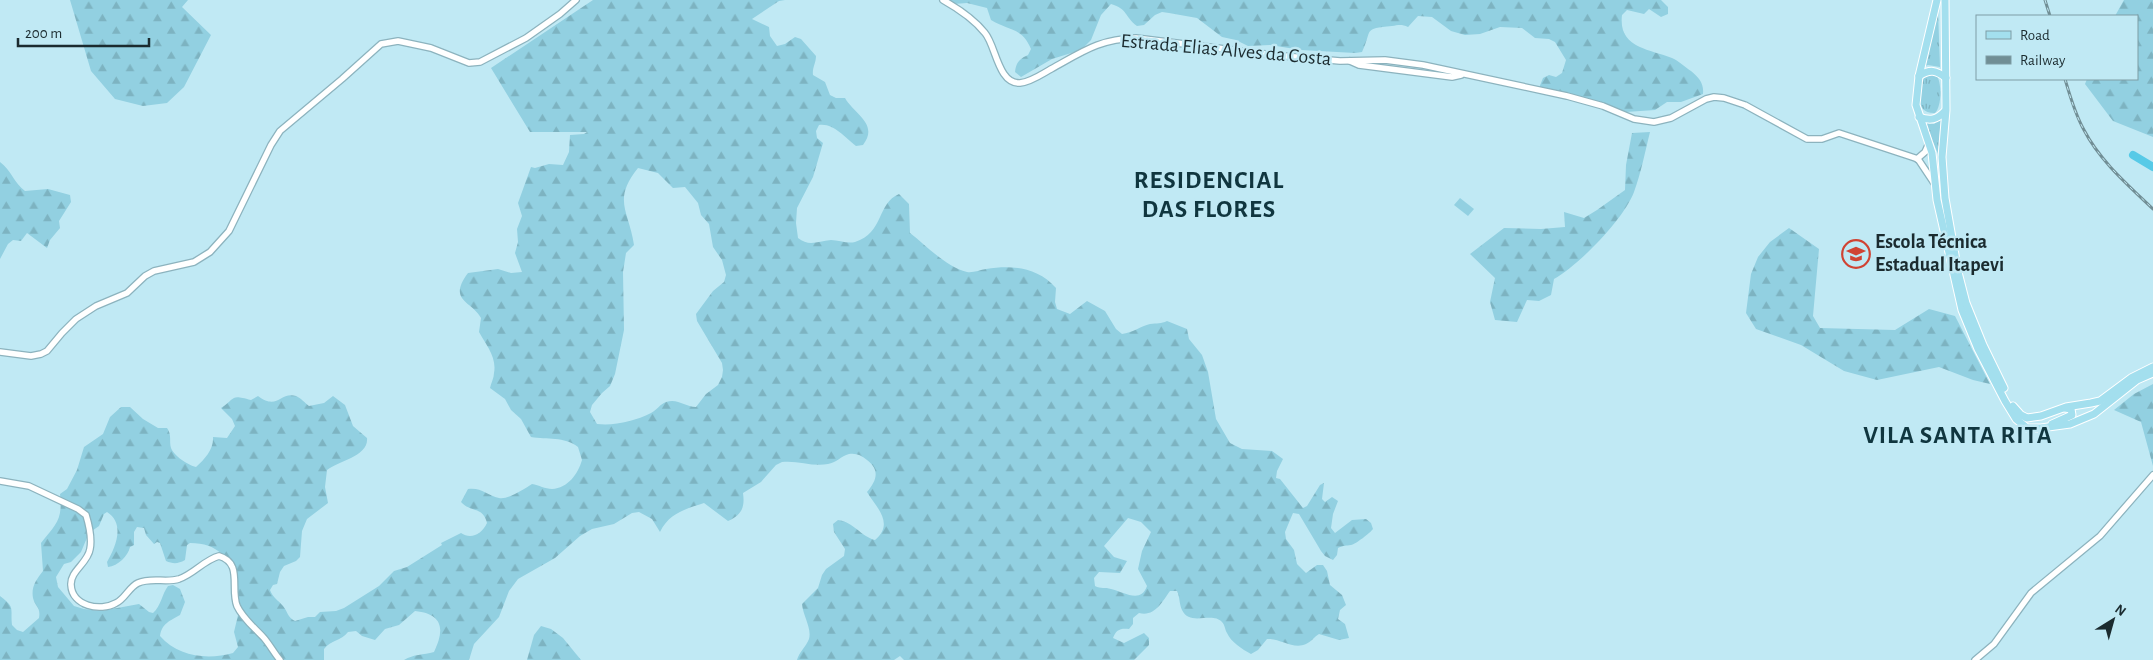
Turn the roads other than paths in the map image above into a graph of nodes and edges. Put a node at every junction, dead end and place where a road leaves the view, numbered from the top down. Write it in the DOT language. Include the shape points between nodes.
graph roads {
  1 [pos="576,0"];
  2 [pos="943,0"];
  3 [pos="1937,0"];
  4 [pos="1945,0"];
  5 [pos="1919,76"];
  6 [pos="1946,78"];
  7 [pos="1946,110"];
  8 [pos="1919,117"];
  9 [pos="1929,142"];
  10 [pos="1917,159"];
  11 [pos="1935,184"];
  12 [pos="0,352"];
  13 [pos="2153,367"];
  14 [pos="2153,373"];
  15 [pos="2051,412"];
  16 [pos="2045,428"];
  17 [pos="2153,475"];
  18 [pos="0,480"];
  19 [pos="280,660"];
  20 [pos="1975,660"];
  1 -- 12 [label="street" via="526,38 480,62 468,62 431,48 398,41 381,44 280,130 229,231 210,252 194,262 145,276 127,293 76,319 41,354"];
  2 -- 10 [label="street, Estrada Elias Alves da Costa" via="987,34 1003,72 1017,83 1034,78 1111,39 1136,38 1350,61 1359,65 1452,77 1461,75 1567,96 1634,119 1654,122 1671,118 1706,99 1724,98 1745,105 1807,139 1839,133"];
  3 -- 5 [label="main road"];
  4 -- 6 [label="main road"];
  5 -- 6 [label="main road" via="1936,71"];
  5 -- 8 [label="main road" via="1915,97"];
  6 -- 7 [label="main road"];
  7 -- 8 [label="main road" via="1930,120"];
  7 -- 15 [label="main road" via="1942,157 1945,198 1966,303 1983,346 2018,413 2027,418"];
  8 -- 9 [label="main road"];
  9 -- 10 [label="street"];
  9 -- 11 [label="main road"];
  10 -- 11 [label="street"];
  11 -- 16 [label="main road" via="1958,295 1978,349 2016,419 2027,428"];
  13 -- 15 [label="main road" via="2130,378 2100,400"];
  14 -- 16 [label="main road" via="2137,380 2089,416 2070,424"];
  15 -- 16 [label="main road" via="2068,408 2072,413"];
  17 -- 20 [label="street" via="2100,536 2031,593 1994,644"];
  18 -- 19 [label="street" via="30,486 78,508 86,515 90,549 70,584 75,597 83,604 108,606 118,602 137,583 179,579 218,556 228,560 233,567 237,606"];
}
